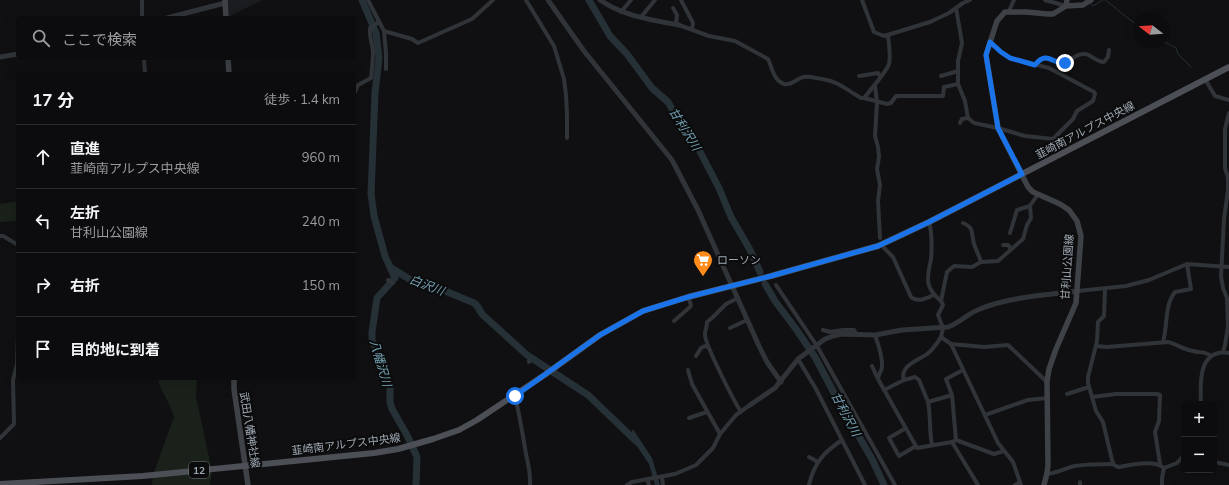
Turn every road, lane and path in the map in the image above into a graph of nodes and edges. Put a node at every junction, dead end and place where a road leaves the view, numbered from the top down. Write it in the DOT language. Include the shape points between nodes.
graph roads {
  1 [pos="142,0"];
  2 [pos="368,0"];
  3 [pos="484,0"];
  4 [pos="493,0"];
  5 [pos="526,0"];
  6 [pos="548,0"];
  7 [pos="600,0"];
  8 [pos="631,0"];
  9 [pos="655,0"];
  10 [pos="681,0"];
  11 [pos="862,0"];
  12 [pos="970,0"];
  13 [pos="1014,0"];
  14 [pos="1045,0"];
  15 [pos="1091,0"];
  16 [pos="225,2"];
  17 [pos="606,2"];
  18 [pos="1067,3"];
  19 [pos="487,5"];
  20 [pos="673,8"];
  21 [pos="956,8"];
  22 [pos="1009,11"];
  23 [pos="621,12"];
  24 [pos="142,16"];
  25 [pos="174,16"];
  26 [pos="226,16"];
  27 [pos="641,17"];
  28 [pos="379,22"];
  29 [pos="677,25"];
  30 [pos="692,29"];
  31 [pos="384,31"];
  32 [pos="888,35"];
  33 [pos="990,42"];
  34 [pos="1109,50"];
  35 [pos="16,54"];
  36 [pos="0,57"];
  37 [pos="144,60"];
  38 [pos="228,60"];
  39 [pos="1035,65"];
  40 [pos="1229,67"];
  41 [pos="386,69"];
  42 [pos="958,71"];
  43 [pos="144,72"];
  44 [pos="229,72"];
  45 [pos="859,76"];
  46 [pos="880,76"];
  47 [pos="941,76"];
  48 [pos="1205,79"];
  49 [pos="958,84"];
  50 [pos="875,86"];
  51 [pos="356,90"];
  52 [pos="864,98"];
  53 [pos="1229,100"];
  54 [pos="877,102"];
  55 [pos="1229,113"];
  56 [pos="968,118"];
  57 [pos="960,123"];
  58 [pos="998,128"];
  59 [pos="567,138"];
  60 [pos="1022,174"];
  61 [pos="1038,194"];
  62 [pos="1030,206"];
  63 [pos="929,222"];
  64 [pos="963,222"];
  65 [pos="1010,233"];
  66 [pos="0,236"];
  67 [pos="880,238"];
  68 [pos="16,244"];
  69 [pos="1003,245"];
  70 [pos="884,248"];
  71 [pos="1011,249"];
  72 [pos="981,262"];
  73 [pos="1187,264"];
  74 [pos="1222,266"];
  75 [pos="1229,267"];
  76 [pos="388,280"];
  77 [pos="392,283"];
  78 [pos="732,285"];
  79 [pos="776,285"];
  80 [pos="1105,289"];
  81 [pos="1078,291"];
  82 [pos="934,295"];
  83 [pos="688,297"];
  84 [pos="738,298"];
  85 [pos="941,301"];
  86 [pos="747,320"];
  87 [pos="674,321"];
  88 [pos="730,328"];
  89 [pos="943,328"];
  90 [pos="823,330"];
  91 [pos="856,334"];
  92 [pos="875,335"];
  93 [pos="942,337"];
  94 [pos="1163,342"];
  95 [pos="951,344"];
  96 [pos="708,346"];
  97 [pos="817,346"];
  98 [pos="1096,346"];
  99 [pos="1223,352"];
  100 [pos="1229,353"];
  101 [pos="696,356"];
  102 [pos="1211,356"];
  103 [pos="798,359"];
  104 [pos="872,366"];
  105 [pos="16,370"];
  106 [pos="688,370"];
  107 [pos="963,370"];
  108 [pos="878,379"];
  109 [pos="234,380"];
  110 [pos="904,380"];
  111 [pos="781,382"];
  112 [pos="1047,382"];
  113 [pos="1089,387"];
  114 [pos="884,390"];
  115 [pos="1067,394"];
  116 [pos="952,395"];
  117 [pos="515,396"];
  118 [pos="1092,397"];
  119 [pos="1046,398"];
  120 [pos="1201,401"];
  121 [pos="928,402"];
  122 [pos="750,405"];
  123 [pos="707,412"];
  124 [pos="741,412"];
  125 [pos="985,415"];
  126 [pos="689,418"];
  127 [pos="906,428"];
  128 [pos="720,434"];
  129 [pos="0,438"];
  130 [pos="842,440"];
  131 [pos="954,441"];
  132 [pos="932,445"];
  133 [pos="916,446"];
  134 [pos="1004,451"];
  135 [pos="809,457"];
  136 [pos="1181,458"];
  137 [pos="818,462"];
  138 [pos="1217,463"];
  139 [pos="1113,464"];
  140 [pos="1160,464"];
  141 [pos="246,465"];
  142 [pos="1229,465"];
  143 [pos="1164,468"];
  144 [pos="1047,474"];
  145 [pos="661,477"];
  146 [pos="648,479"];
  147 [pos="1020,483"];
  148 [pos="0,484"];
  149 [pos="248,485"];
  150 [pos="530,485"];
  151 [pos="627,485"];
  152 [pos="650,485"];
  153 [pos="663,485"];
  154 [pos="809,485"];
  155 [pos="865,485"];
  156 [pos="895,485"];
  157 [pos="978,485"];
  158 [pos="1014,485"];
  159 [pos="1044,485"];
  160 [pos="1162,485"];
  1 -- 24 [label="street"];
  2 -- 28 [label="street"];
  3 -- 19 [label="street"];
  4 -- 19 [label="street"];
  5 -- 59 [label="street" via="554,46 564,79"];
  6 -- 78 [label="street" via="584,51 672,160"];
  7 -- 17 [label="street"];
  8 -- 23 [label="street"];
  9 -- 27 [label="street"];
  10 -- 30 [label="street" via="693,23"];
  11 -- 32 [label="street" via="874,32"];
  12 -- 21 [label="street"];
  13 -- 22 [label="street"];
  14 -- 18 [label="street"];
  15 -- 18 [label="main road" via="1083,5"];
  16 -- 25 [label="street"];
  16 -- 26 [label="main road"];
  17 -- 23 [label="street"];
  18 -- 22 [label="main road" via="1053,14"];
  19 -- 31 [label="street" via="472,19 418,43"];
  20 -- 29 [label="street" via="677,15"];
  21 -- 32 [label="street" via="930,22"];
  21 -- 42 [label="street" via="962,43"];
  22 -- 33 [label="main road, 甘利山公園線" via="997,21"];
  23 -- 27 [label="street"];
  27 -- 29 [label="street"];
  28 -- 31 [label="street"];
  28 -- 51 [label="street" via="370,28 369,34 373,50 371,78 358,85"];
  29 -- 30 [label="street"];
  30 -- 52 [label="street" via="709,36 735,41 768,58 773,73 784,84 806,77 832,81"];
  31 -- 41 [label="street"];
  32 -- 46 [label="street" via="888,66"];
  33 -- 39 [label="street" via="1010,58"];
  33 -- 58 [label="main road, 甘利山公園線" via="986,55"];
  34 -- 39 [label="street" via="1104,62 1089,55 1078,54 1065,63 1044,58"];
  35 -- 36 [label="street"];
  37 -- 43 [label="street"];
  38 -- 44 [label="main road"];
  39 -- 58 [label="street" via="1049,68 1094,92 1093,101 1077,111 1073,119 1053,139 1025,136"];
  40 -- 48 [label="main road, 韮崎南アルプス中央線 / 12"];
  42 -- 47 [label="street"];
  42 -- 49 [label="street"];
  45 -- 46 [label="street" via="878,73"];
  46 -- 50 [label="street"];
  48 -- 53 [label="street" via="1216,96"];
  48 -- 60 [label="main road, 韮崎南アルプス中央線 / 12"];
  49 -- 54 [label="street" via="944,87 943,96 896,96 891,103"];
  49 -- 56 [label="street"];
  50 -- 52 [label="street"];
  50 -- 54 [label="street"];
  52 -- 54 [label="street"];
  54 -- 67 [label="street" via="875,136 879,157 877,169 880,185"];
  55 -- 74 [label="street" via="1225,129 1228,190"];
  56 -- 57 [label="street" via="962,119"];
  56 -- 58 [label="street" via="974,123"];
  58 -- 60 [label="main road, 甘利山公園線"];
  60 -- 61 [label="main road, 甘利山公園線" via="1031,190"];
  60 -- 63 [label="main road, 韮崎南アルプス中央線 / 12"];
  61 -- 62 [label="street"];
  61 -- 81 [label="main road, 甘利山公園線" via="1065,207 1077,221 1081,236"];
  62 -- 65 [label="street" via="1017,210"];
  62 -- 71 [label="street" via="1031,218 1023,239"];
  63 -- 78 [label="main road, 韮崎南アルプス中央線 / 12" via="878,246"];
  63 -- 82 [label="street" via="931,258 927,276"];
  64 -- 72 [label="street" via="969,225 974,234"];
  66 -- 68 [label="street"];
  69 -- 71 [label="street" via="1008,245"];
  70 -- 82 [label="street" via="893,257 914,300"];
  71 -- 72 [label="street" via="998,261"];
  72 -- 85 [label="street" via="972,267 954,266 947,272"];
  73 -- 74 [label="street"];
  73 -- 80 [label="street" via="1148,280"];
  73 -- 94 [label="street" via="1191,289 1175,292 1172,296 1168,305"];
  74 -- 75 [label="street"];
  74 -- 99 [label="street" via="1228,326"];
  76 -- 77 [label="street"];
  78 -- 83 [label="main road, 韮崎南アルプス中央線 / 12"];
  78 -- 84 [label="street"];
  79 -- 97 [label="street"];
  80 -- 81 [label="street"];
  80 -- 98 [label="street" via="1105,312 1098,322"];
  81 -- 89 [label="street" via="986,306 954,325"];
  81 -- 112 [label="main road, 甘利山公園線" via="1076,303 1052,358"];
  82 -- 85 [label="street"];
  83 -- 87 [label="street" via="690,307"];
  83 -- 117 [label="main road, 韮崎南アルプス中央線 / 12" via="643,311 620,323"];
  84 -- 86 [label="street"];
  84 -- 96 [label="street" via="726,304 707,322 705,334"];
  85 -- 89 [label="street" via="943,305 938,315"];
  86 -- 88 [label="street"];
  86 -- 111 [label="street" via="767,362"];
  89 -- 92 [label="street" via="902,330"];
  89 -- 93 [label="street"];
  90 -- 91 [label="street" via="854,330"];
  91 -- 92 [label="street"];
  91 -- 97 [label="street" via="833,336"];
  92 -- 108 [label="street" via="882,360"];
  93 -- 95 [label="street"];
  93 -- 110 [label="street" via="928,354 903,372"];
  94 -- 98 [label="street"];
  94 -- 102 [label="street"];
  95 -- 107 [label="street"];
  95 -- 112 [label="street" via="984,347 1008,345"];
  96 -- 101 [label="street" via="701,348"];
  96 -- 124 [label="street"];
  97 -- 103 [label="street"];
  97 -- 156 [label="street"];
  98 -- 113 [label="street" via="1088,377"];
  99 -- 100 [label="street"];
  99 -- 102 [label="street"];
  102 -- 120 [label="street" via="1200,378"];
  103 -- 111 [label="street"];
  103 -- 130 [label="street"];
  104 -- 108 [label="street"];
  105 -- 129 [label="street" via="13,380 14,424"];
  106 -- 123 [label="street" via="692,384"];
  107 -- 116 [label="street" via="946,379"];
  107 -- 125 [label="street"];
  108 -- 114 [label="street"];
  109 -- 141 [label="main road, 武田八幡神社線"];
  110 -- 114 [label="street"];
  110 -- 121 [label="street" via="915,377 919,380"];
  111 -- 122 [label="street"];
  112 -- 119 [label="main road, 甘利山公園線"];
  113 -- 115 [label="street"];
  113 -- 118 [label="street"];
  114 -- 127 [label="street"];
  116 -- 121 [label="street"];
  116 -- 131 [label="street"];
  117 -- 141 [label="main road, 韮崎南アルプス中央線 / 12" via="459,430 398,449"];
  117 -- 150 [label="street" via="530,465"];
  118 -- 139 [label="street" via="1103,422"];
  118 -- 140 [label="street" via="1116,394 1160,395 1158,421 1154,432"];
  119 -- 125 [label="street" via="1028,400"];
  119 -- 144 [label="main road, 甘利山公園線"];
  121 -- 132 [label="street"];
  122 -- 124 [label="street"];
  123 -- 126 [label="street"];
  123 -- 128 [label="street"];
  124 -- 128 [label="street"];
  125 -- 134 [label="street"];
  127 -- 133 [label="street"];
  127 -- 133 [label="street" via="890,438 899,456"];
  128 -- 145 [label="street" via="713,448 696,465"];
  130 -- 137 [label="street" via="827,450"];
  130 -- 155 [label="street"];
  131 -- 132 [label="street"];
  131 -- 134 [label="street" via="994,454"];
  131 -- 157 [label="street"];
  132 -- 133 [label="street" via="917,448"];
  134 -- 147 [label="street" via="1013,462"];
  135 -- 137 [label="street"];
  136 -- 143 [label="street" via="1177,463"];
  137 -- 154 [label="street"];
  138 -- 142 [label="street"];
  139 -- 140 [label="street" via="1118,467"];
  139 -- 144 [label="street" via="1082,465"];
  140 -- 143 [label="street"];
  141 -- 148 [label="main road, 韮崎南アルプス中央線 / 12" via="143,476"];
  141 -- 149 [label="main road, 武田八幡神社線"];
  143 -- 160 [label="street"];
  144 -- 159 [label="main road, 甘利山公園線"];
  145 -- 146 [label="street"];
  145 -- 153 [label="street"];
  146 -- 151 [label="street"];
  146 -- 152 [label="street"];
  147 -- 158 [label="street"];
}
